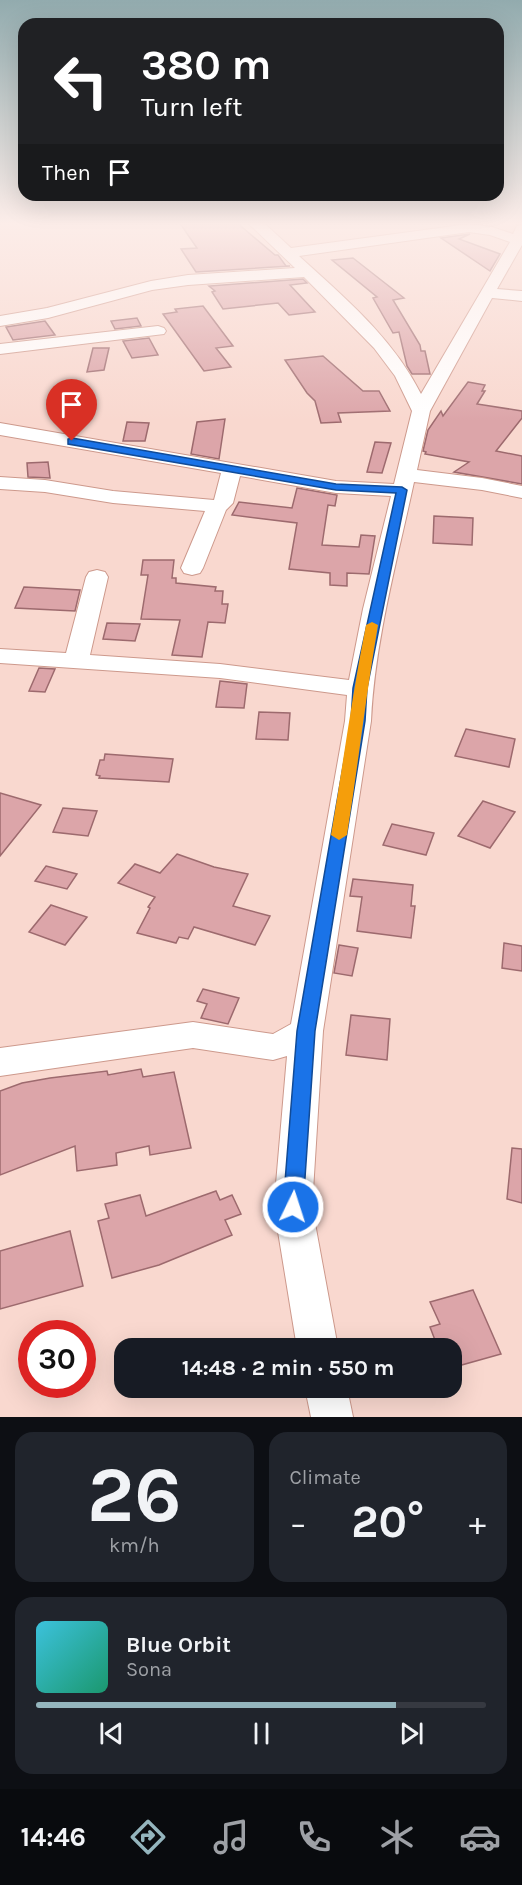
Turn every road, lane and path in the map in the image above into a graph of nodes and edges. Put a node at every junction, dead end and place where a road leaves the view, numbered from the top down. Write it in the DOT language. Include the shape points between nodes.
graph roads {
  1 [pos="146,288"];
  2 [pos="323,288"];
  3 [pos="489,288"];
  4 [pos="486,293"];
  5 [pos="522,296"];
  6 [pos="0,321"];
  7 [pos="158,331"];
  8 [pos="0,349"];
  9 [pos="422,411"];
  10 [pos="0,429"];
  11 [pos="232,470"];
  12 [pos="0,483"];
  13 [pos="404,483"];
  14 [pos="522,492"];
  15 [pos="217,506"];
  16 [pos="192,568"];
  17 [pos="97,577"];
  18 [pos="0,656"];
  19 [pos="76,662"];
  20 [pos="360,688"];
  21 [pos="306,1031"];
  22 [pos="0,1062"];
  23 [pos="316,1338"];
  24 [pos="328,1398"];
  25 [pos="332,1417"];
  1 -- 6 [label="street"];
  2 -- 9 [label="street" via="380,344 403,375"];
  3 -- 4 [label="street"];
  4 -- 5 [label="street"];
  4 -- 9 [label="street"];
  7 -- 8 [label="street"];
  9 -- 13 [label="street"];
  10 -- 11 [label="street"];
  11 -- 13 [label="street" via="336,487"];
  11 -- 15 [label="street" via="223,503"];
  12 -- 15 [label="street"];
  13 -- 14 [label="street" via="482,484"];
  13 -- 20 [label="street"];
  15 -- 16 [label="street"];
  17 -- 19 [label="street"];
  18 -- 19 [label="street"];
  19 -- 20 [label="street" via="220,671"];
  20 -- 21 [label="street" via="358,721"];
  21 -- 22 [label="street" via="273,1047 193,1035"];
  21 -- 23 [label="street" via="293,1207"];
  24 -- 25 [label="street"];
}
